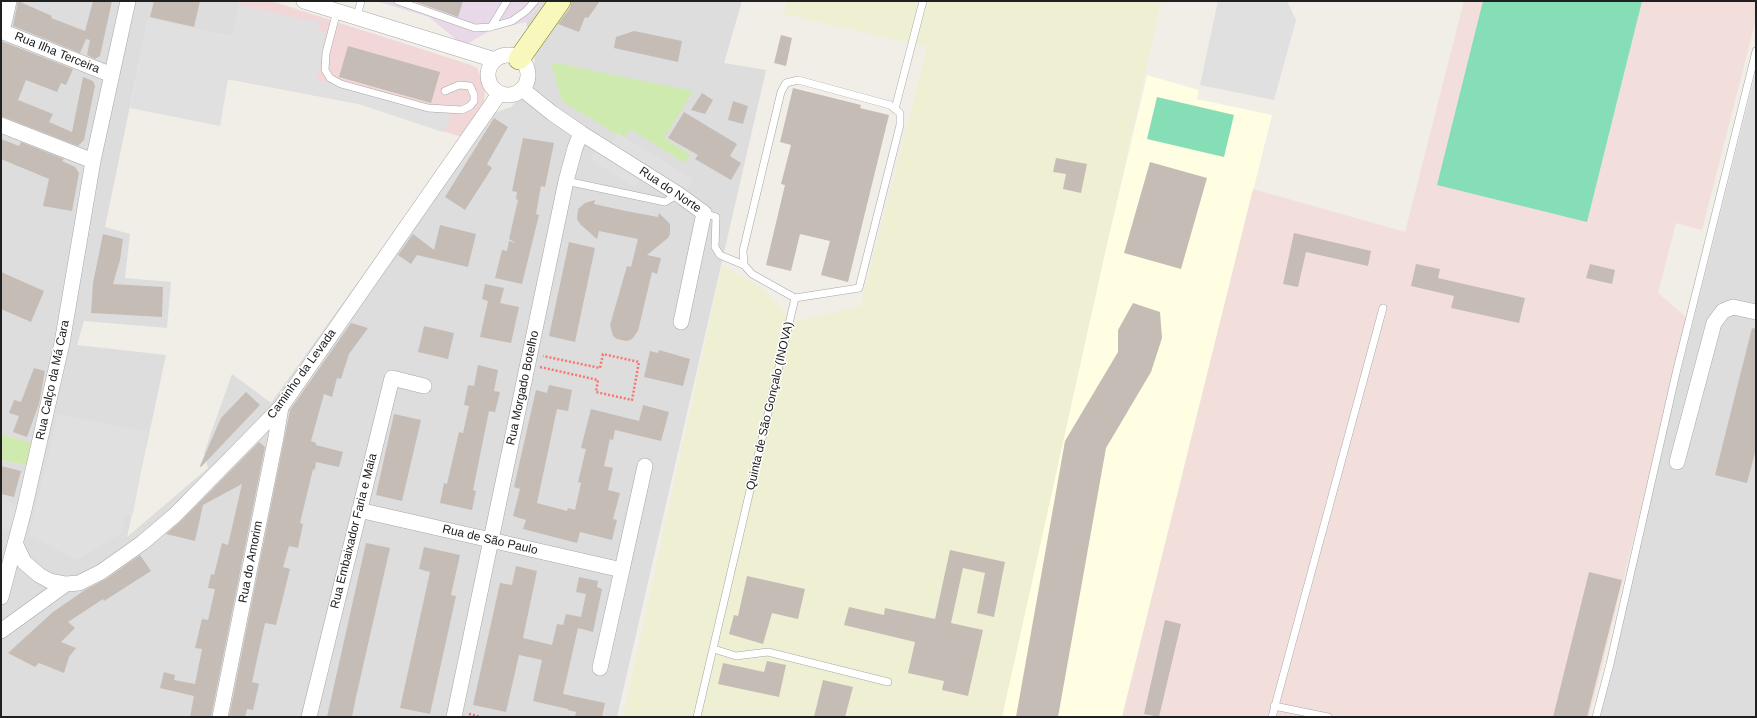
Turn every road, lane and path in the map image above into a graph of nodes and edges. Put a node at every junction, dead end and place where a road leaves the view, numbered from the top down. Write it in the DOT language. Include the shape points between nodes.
graph roads {
  1 [pos="9,1"];
  2 [pos="128,1"];
  3 [pos="304,1"];
  4 [pos="361,1"];
  5 [pos="507,1"];
  6 [pos="535,1"];
  7 [pos="560,1"];
  8 [pos="923,1"];
  9 [pos="401,2"];
  10 [pos="338,11"];
  11 [pos="357,16"];
  12 [pos="492,27"];
  13 [pos="2,31"];
  14 [pos="1756,51"];
  15 [pos="519,59"];
  16 [pos="494,60"];
  17 [pos="112,75"];
  18 [pos="522,89"];
  19 [pos="445,91"];
  20 [pos="499,94"];
  21 [pos="894,109"];
  22 [pos="1,125"];
  23 [pos="581,133"];
  24 [pos="93,161"];
  25 [pos="566,181"];
  26 [pos="678,194"];
  27 [pos="704,213"];
  28 [pos="744,265"];
  29 [pos="795,298"];
  30 [pos="1383,308"];
  31 [pos="1756,312"];
  32 [pos="681,322"];
  33 [pos="529,359"];
  34 [pos="424,386"];
  35 [pos="281,407"];
  36 [pos="1677,462"];
  37 [pos="645,466"];
  38 [pos="359,510"];
  39 [pos="491,540"];
  40 [pos="15,543"];
  41 [pos="622,570"];
  42 [pos="66,584"];
  43 [pos="1,597"];
  44 [pos="1,632"];
  45 [pos="714,648"];
  46 [pos="600,668"];
  47 [pos="888,682"];
  48 [pos="1274,706"];
  49 [pos="220,717"];
  50 [pos="309,717"];
  51 [pos="454,717"];
  52 [pos="698,717"];
  53 [pos="1272,717"];
  54 [pos="1328,717"];
  55 [pos="1596,717"];
  1 -- 13 [label="street"];
  2 -- 17 [label="street, Rua Calço da Má Cara"];
  3 -- 10 [label="street"];
  4 -- 11 [label="lane"];
  5 -- 12 [label="lane"];
  6 -- 12 [label="lane" via="512,21"];
  7 -- 15 [label="street"];
  8 -- 21 [label="lane"];
  9 -- 12 [label="lane" via="475,28"];
  10 -- 11 [label="street"];
  10 -- 19 [label="lane" via="326,53 325,70 330,78 342,84 428,108 462,110 474,101 470,86 459,85"];
  11 -- 16 [label="street"];
  13 -- 17 [label="street, Rua Ilha Terceira"];
  14 -- 55 [label="lane" via="1677,369"];
  15 -- 16 [label="street" via="509,56"];
  15 -- 18 [label="street" via="528,73"];
  16 -- 20 [label="street" via="488,75 491,86"];
  17 -- 24 [label="street, Rua Calço da Má Cara"];
  18 -- 20 [label="street" via="512,95"];
  18 -- 23 [label="street"];
  20 -- 35 [label="street, Caminho da Levada"];
  21 -- 28 [label="lane" via="890,105 798,80 786,83 781,92 743,251"];
  21 -- 29 [label="lane" via="900,113 900,125 859,288"];
  22 -- 24 [label="street"];
  23 -- 25 [label="street, Rua Morgado Botelho"];
  23 -- 26 [label="street, Rua do Norte"];
  24 -- 40 [label="street, Rua Calço da Má Cara" via="62,343"];
  25 -- 26 [label="lane" via="665,202"];
  25 -- 33 [label="street, Rua Morgado Botelho"];
  26 -- 27 [label="street, Rua do Norte"];
  27 -- 28 [label="lane" via="716,218 715,247 720,255"];
  27 -- 32 [label="street, Rua do Norte"];
  28 -- 29 [label="lane" via="752,274"];
  29 -- 45 [label="lane, Quinta de São Gonçalo (INOVA)"];
  30 -- 48 [label="lane"];
  31 -- 36 [label="street" via="1733,307 1723,311 1714,323"];
  33 -- 33 [label="path" via="598,380 596,392 632,400 639,362 603,354 600,368"];
  33 -- 39 [label="street, Rua Morgado Botelho"];
  34 -- 38 [label="street, Rua Embaixador Faria e Maia" via="392,378"];
  35 -- 42 [label="street, Caminho da Levada" via="176,515 142,543 101,572 79,583"];
  35 -- 49 [label="street, Rua do Amorim"];
  37 -- 41 [label="street"];
  38 -- 39 [label="street, Rua de São Paulo"];
  38 -- 50 [label="street, Rua Embaixador Faria e Maia"];
  39 -- 41 [label="street, Rua de São Paulo"];
  39 -- 51 [label="street, Rua Morgado Botelho"];
  40 -- 42 [label="street, Caminho da Levada" via="24,562 39,575 50,581"];
  40 -- 43 [label="street, Rua Calço da Má Cara"];
  41 -- 46 [label="street"];
  42 -- 44 [label="street"];
  45 -- 47 [label="lane" via="736,656 768,652"];
  45 -- 52 [label="lane, Quinta de São Gonçalo (INOVA)"];
  48 -- 53 [label="lane"];
  48 -- 54 [label="lane"];
}
